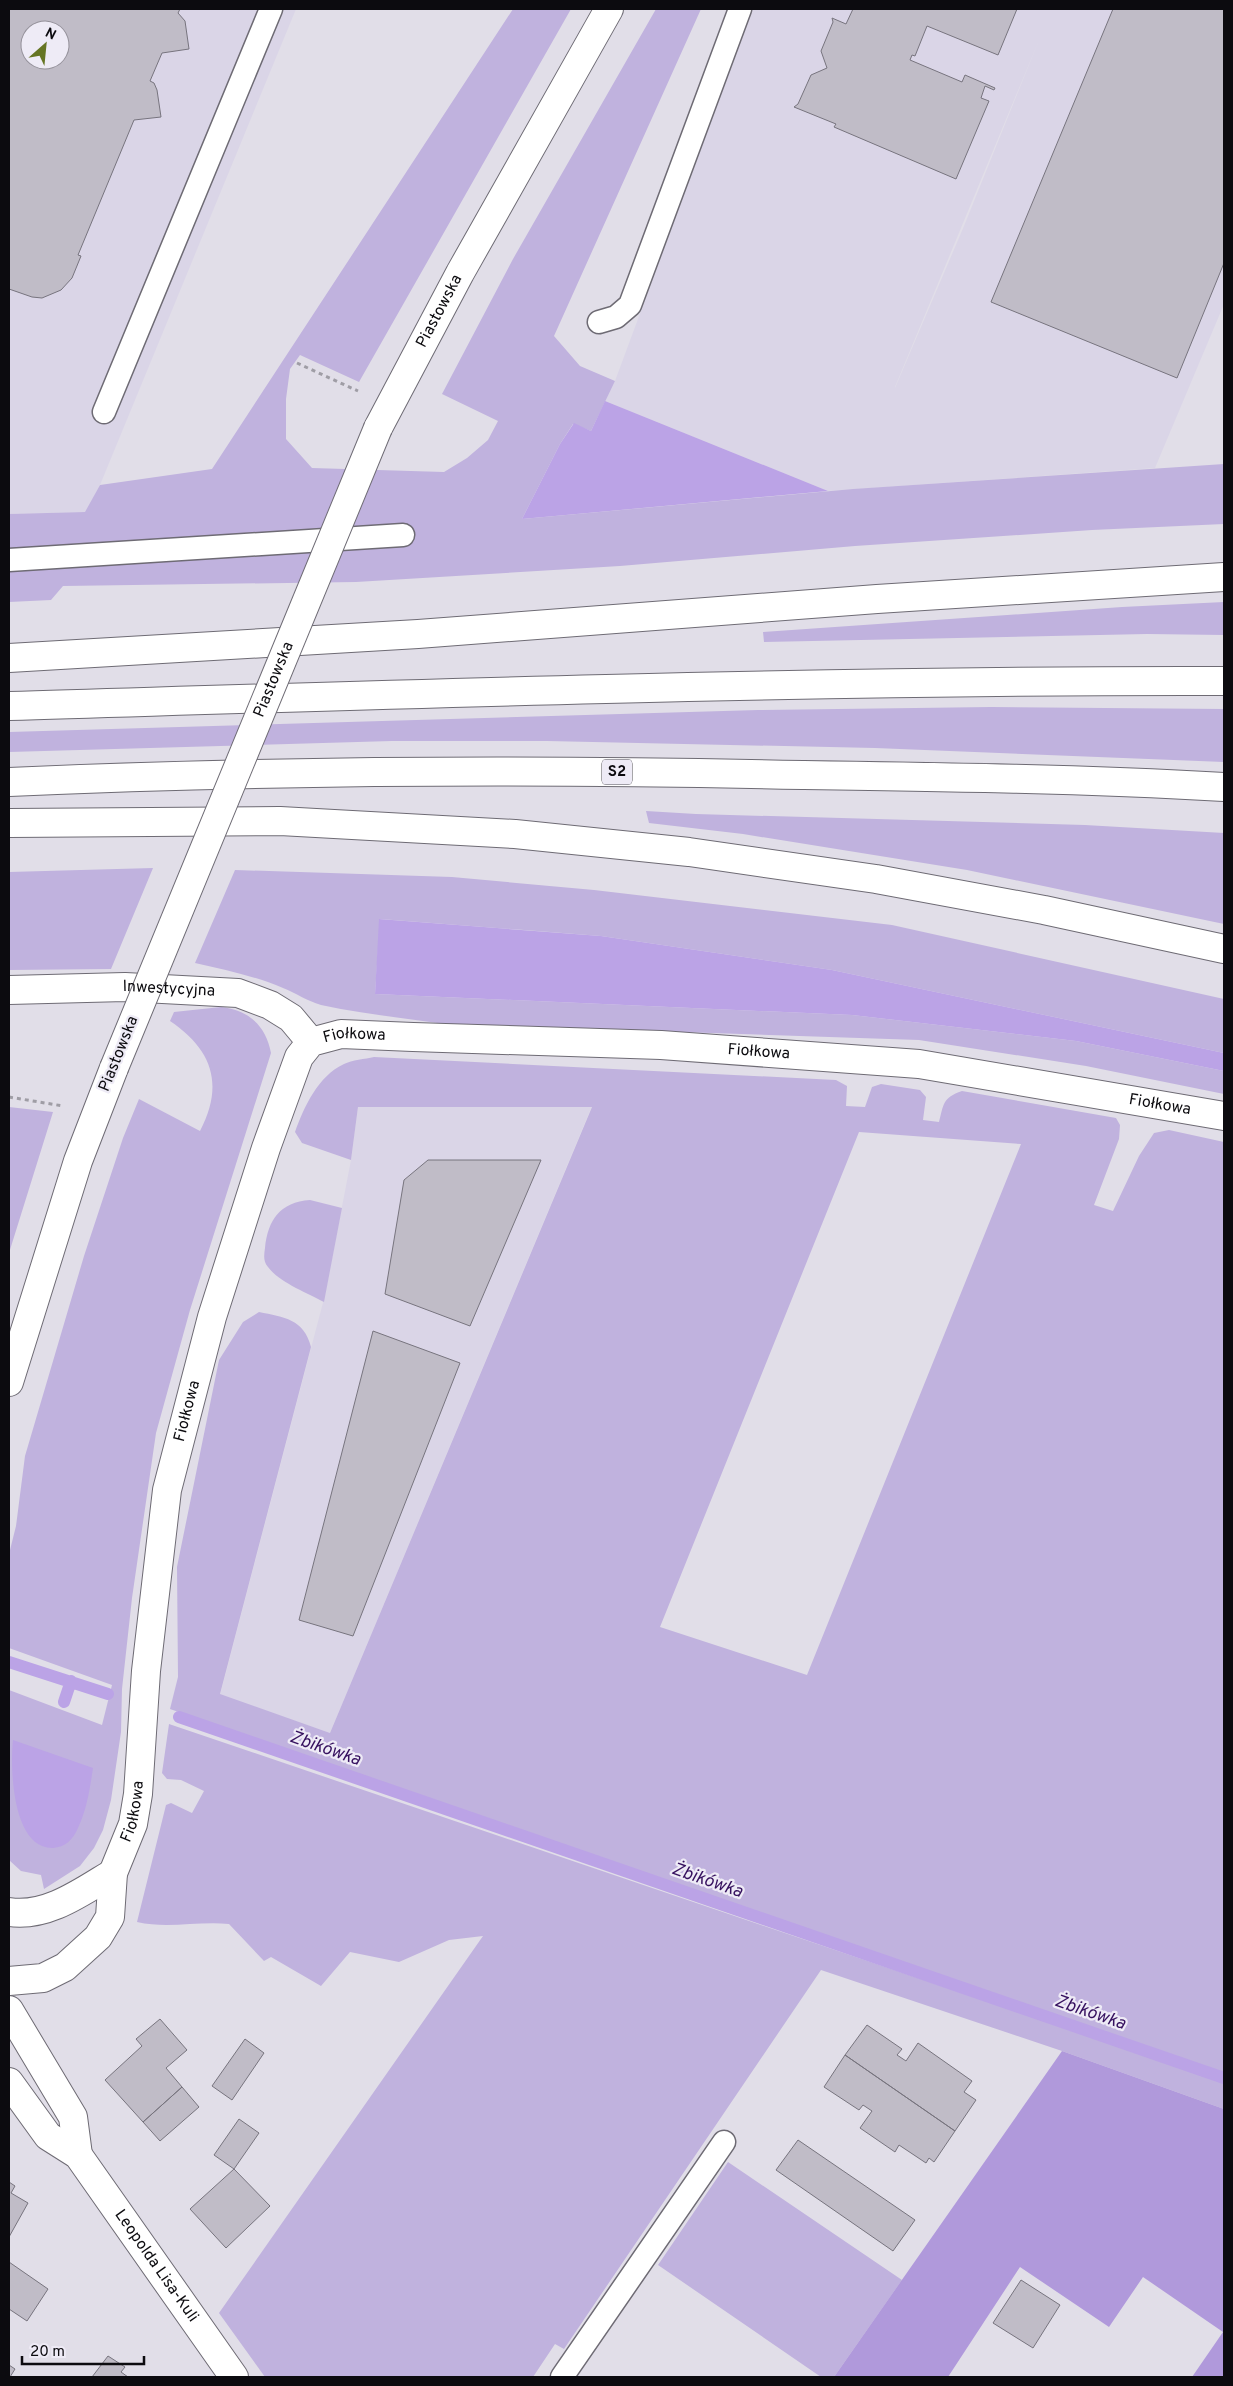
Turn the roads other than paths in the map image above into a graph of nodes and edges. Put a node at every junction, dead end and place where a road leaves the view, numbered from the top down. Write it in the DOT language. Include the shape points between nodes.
graph roads {
  1 [pos="271,9"];
  2 [pos="609,9"];
  3 [pos="740,9"];
  4 [pos="599,322"];
  5 [pos="104,412"];
  6 [pos="403,535"];
  7 [pos="9,560"];
  8 [pos="1224,577"];
  9 [pos="9,658"];
  10 [pos="1224,681"];
  11 [pos="9,706"];
  12 [pos="9,782"];
  13 [pos="1224,788"];
  14 [pos="9,824"];
  15 [pos="1224,948"];
  16 [pos="9,990"];
  17 [pos="311,1042"];
  18 [pos="1224,1116"];
  19 [pos="9,1382"];
  20 [pos="113,1873"];
  21 [pos="9,1912"];
  22 [pos="9,1981"];
  23 [pos="9,2010"];
  24 [pos="9,2082"];
  25 [pos="724,2142"];
  26 [pos="78,2155"];
  27 [pos="234,2377"];
  28 [pos="562,2377"];
  1 -- 5 [label="lane"];
  2 -- 19 [label="main road, Piastowska, bridge" via="460,273 378,428 114,1068 62,1209"];
  3 -- 4 [label="lane" via="630,305 616,316"];
  6 -- 7 [label="lane"];
  8 -- 9 [label="main road" via="877,599 418,634"];
  10 -- 11 [label="main road" via="1024,680 727,685"];
  12 -- 13 [label="main road, S2" via="174,774 686,772 1118,781"];
  14 -- 15 [label="main road" via="280,821 515,834 679,850 876,879"];
  16 -- 17 [label="main road, Inwestycyjna" via="124,987 238,993 270,1005 291,1018"];
  17 -- 18 [label="main road, Fiołkowa" via="341,1034 373,1034 661,1045 919,1064"];
  17 -- 20 [label="main road, Fiołkowa" via="299,1056 257,1176 212,1317 166,1490 146,1670 138,1794 133,1824"];
  20 -- 21 [label="main road" via="68,1900 37,1910"];
  20 -- 22 [label="main road, Fiołkowa" via="110,1917 98,1937 65,1967 43,1978"];
  23 -- 26 [label="main road, Leopolda Lisa-Kuli" via="73,2117"];
  24 -- 26 [label="main road, Leopolda Lisa-Kuli" via="48,2136"];
  25 -- 28 [label="lane"];
  26 -- 27 [label="main road, Leopolda Lisa-Kuli"];
}
